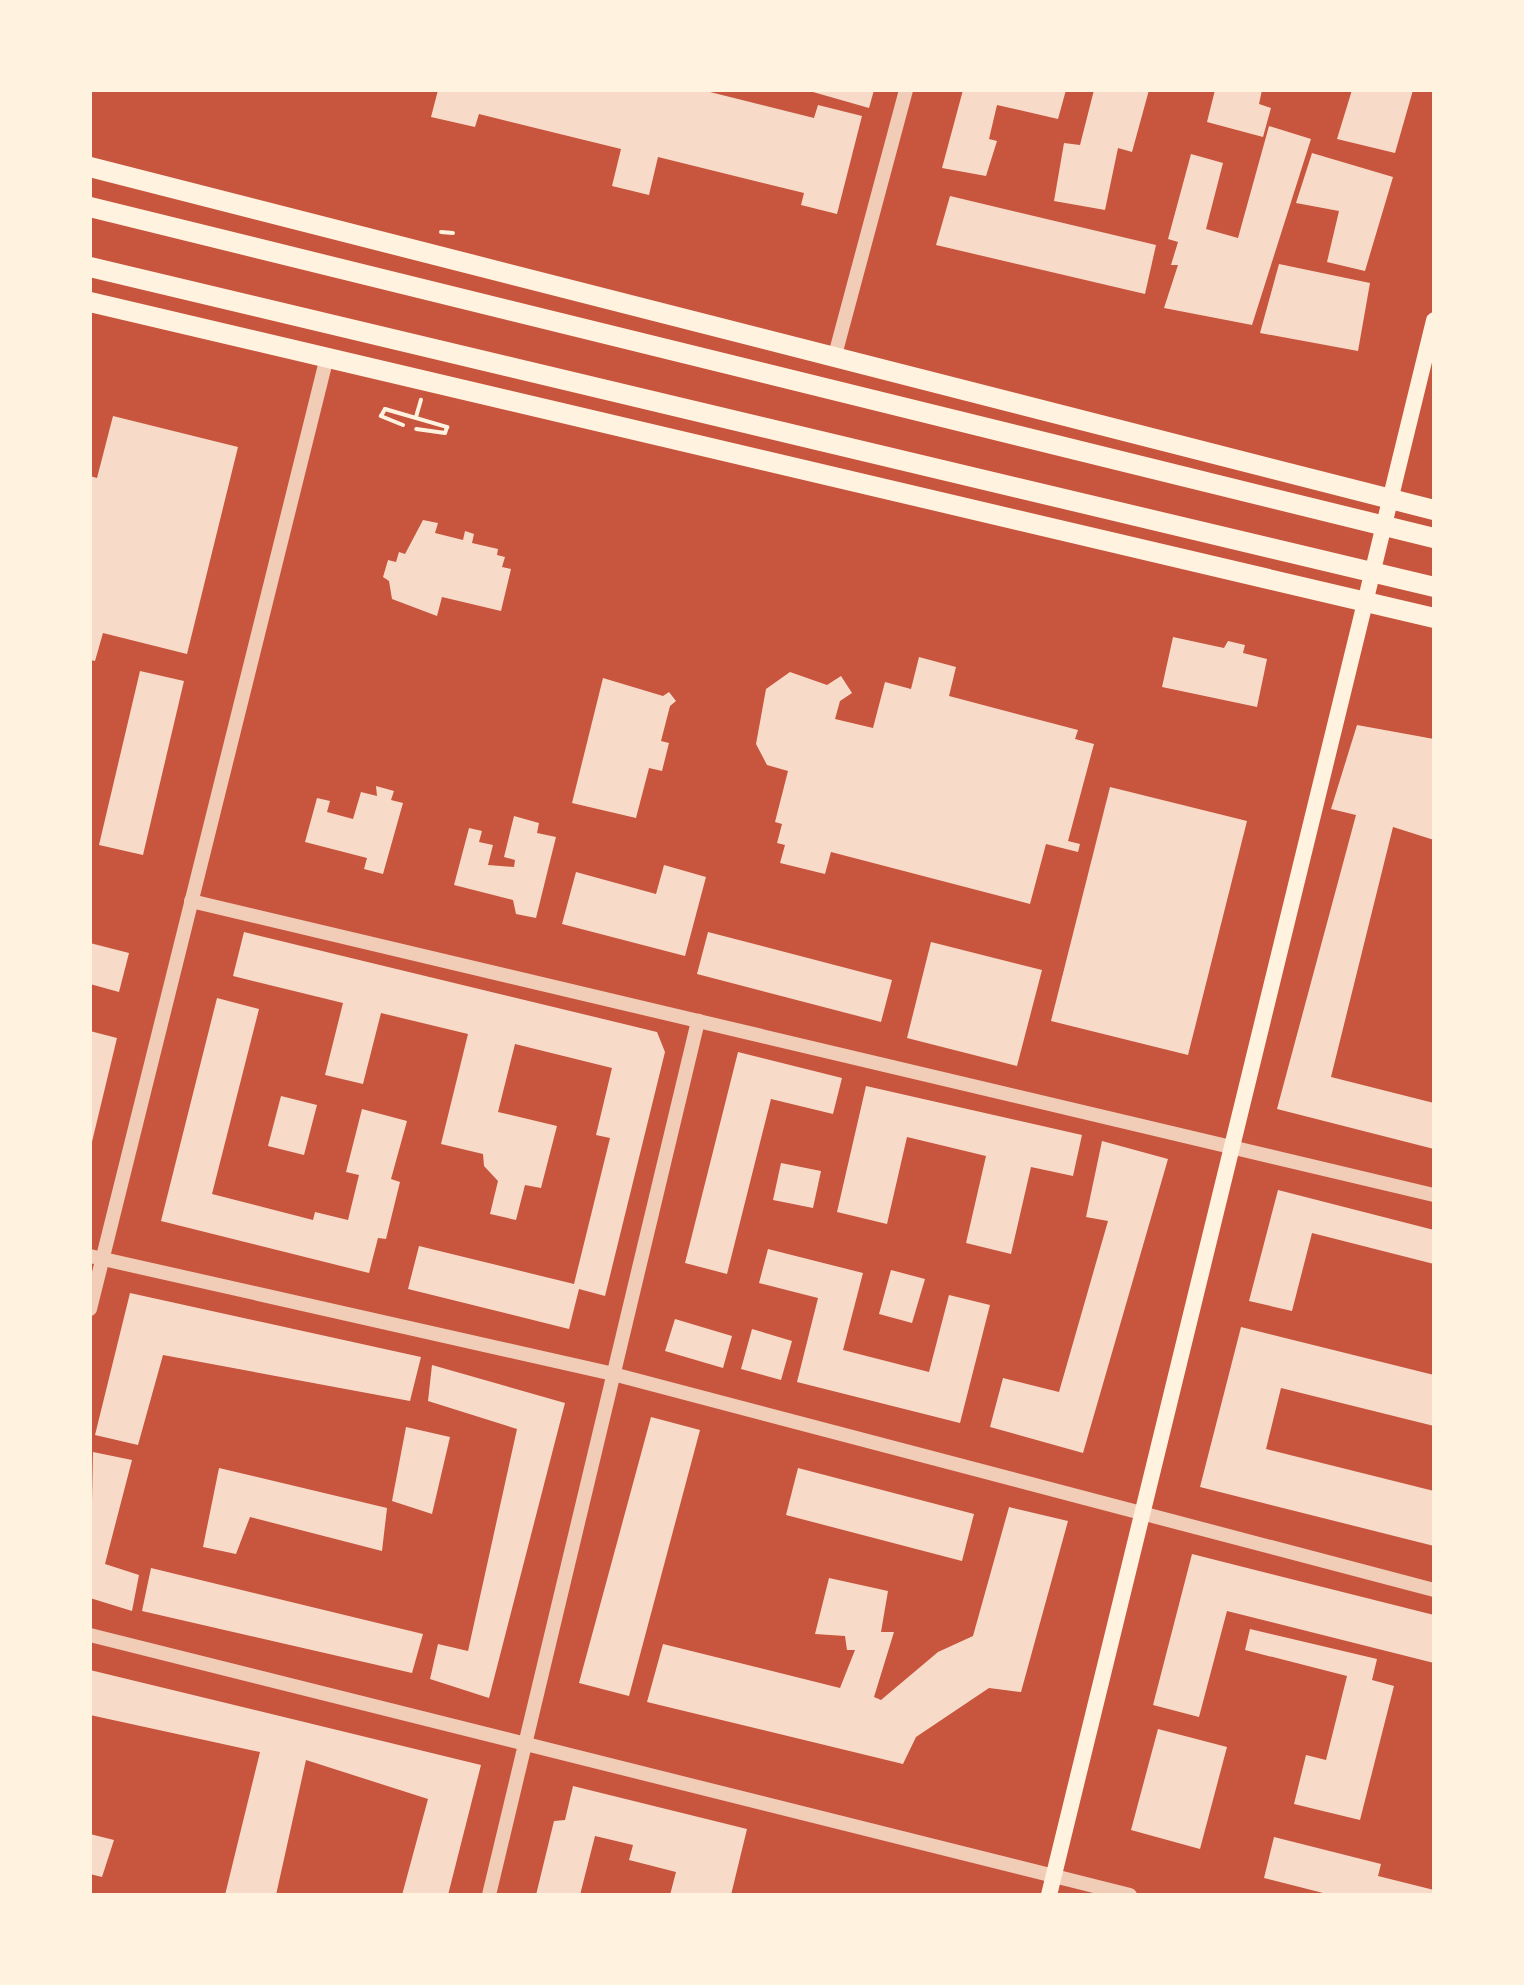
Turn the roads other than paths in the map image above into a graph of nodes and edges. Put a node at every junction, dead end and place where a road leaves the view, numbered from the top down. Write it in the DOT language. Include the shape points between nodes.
graph roads {
  1 [pos="906,90"];
  2 [pos="90,167"];
  3 [pos="90,207"];
  4 [pos="90,267"];
  5 [pos="90,302"];
  6 [pos="1434,320"];
  7 [pos="835,355"];
  8 [pos="327,357"];
  9 [pos="1392,500"];
  10 [pos="1434,510"];
  11 [pos="1385,525"];
  12 [pos="1434,538"];
  13 [pos="1374,573"];
  14 [pos="1434,587"];
  15 [pos="1365,602"];
  16 [pos="1434,618"];
  17 [pos="191,901"];
  18 [pos="698,1021"];
  19 [pos="1234,1147"];
  20 [pos="1434,1195"];
  21 [pos="96,1258"];
  22 [pos="90,1309"];
  23 [pos="613,1374"];
  24 [pos="1145,1511"];
  25 [pos="1434,1590"];
  26 [pos="90,1635"];
  27 [pos="525,1743"];
  28 [pos="1054,1876"];
  29 [pos="489,1895"];
  30 [pos="1049,1895"];
  31 [pos="1130,1895"];
  1 -- 7 [label="street"];
  2 -- 7 [label="main road"];
  3 -- 11 [label="main road"];
  4 -- 13 [label="main road"];
  5 -- 8 [label="main road"];
  6 -- 9 [label="main road"];
  7 -- 9 [label="main road"];
  8 -- 15 [label="main road"];
  8 -- 17 [label="street"];
  9 -- 10 [label="main road"];
  9 -- 11 [label="main road"];
  11 -- 12 [label="main road"];
  11 -- 13 [label="main road"];
  13 -- 14 [label="main road"];
  13 -- 15 [label="main road"];
  15 -- 16 [label="main road"];
  15 -- 19 [label="main road"];
  17 -- 18 [label="street"];
  17 -- 21 [label="street"];
  18 -- 19 [label="street"];
  18 -- 23 [label="street"];
  19 -- 20 [label="street"];
  19 -- 24 [label="main road"];
  21 -- 22 [label="street"];
  21 -- 23 [label="street"];
  23 -- 24 [label="street"];
  23 -- 27 [label="street"];
  24 -- 25 [label="street"];
  24 -- 28 [label="main road"];
  26 -- 27 [label="street"];
  27 -- 28 [label="street"];
  27 -- 29 [label="street"];
  28 -- 30 [label="main road"];
  28 -- 31 [label="street"];
}
